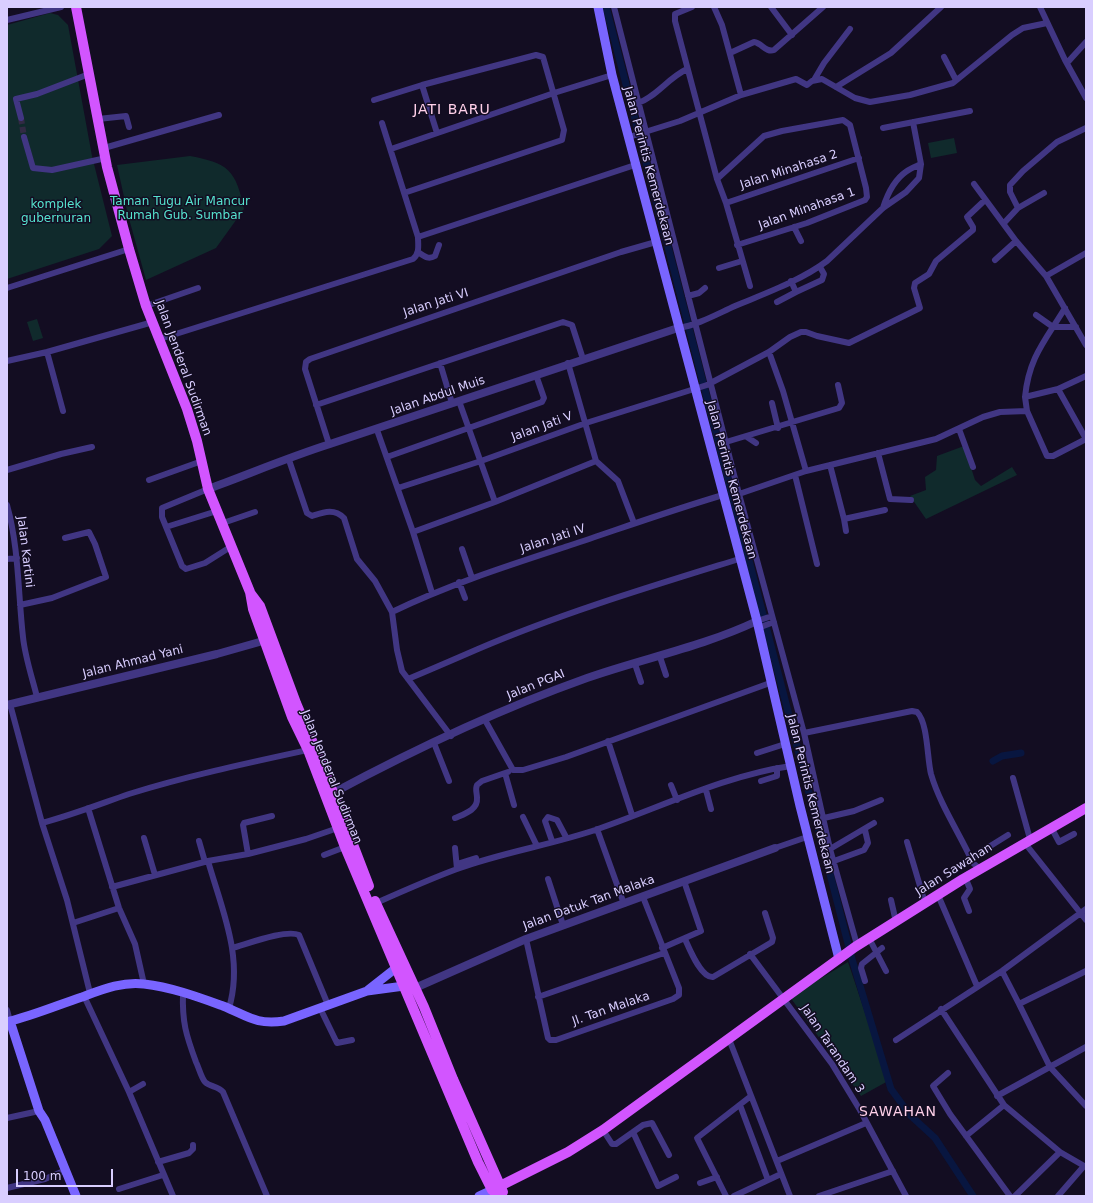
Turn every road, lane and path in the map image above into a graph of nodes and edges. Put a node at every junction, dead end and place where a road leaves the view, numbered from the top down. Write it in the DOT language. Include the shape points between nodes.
graph roads {
  1 [pos="61,7"];
  2 [pos="76,7"];
  3 [pos="598,7"];
  4 [pos="614,7"];
  5 [pos="692,7"];
  6 [pos="714,7"];
  7 [pos="771,7"];
  8 [pos="823,7"];
  9 [pos="941,7"];
  10 [pos="1042,8"];
  11 [pos="7,20"];
  12 [pos="1047,23"];
  13 [pos="850,29"];
  14 [pos="792,35"];
  15 [pos="1086,42"];
  16 [pos="730,53"];
  17 [pos="944,57"];
  18 [pos="1067,63"];
  19 [pos="687,69"];
  20 [pos="89,74"];
  21 [pos="612,75"];
  22 [pos="814,80"];
  23 [pos="956,80"];
  24 [pos="422,85"];
  25 [pos="836,88"];
  26 [pos="554,93"];
  27 [pos="741,96"];
  28 [pos="1086,97"];
  29 [pos="374,100"];
  30 [pos="638,103"];
  31 [pos="970,111"];
  32 [pos="700,113"];
  33 [pos="219,115"];
  34 [pos="21,118"];
  35 [pos="98,119"];
  36 [pos="382,122"];
  37 [pos="913,122"];
  38 [pos="129,127"];
  39 [pos="883,128"];
  40 [pos="1086,128"];
  41 [pos="437,133"];
  42 [pos="645,134"];
  43 [pos="24,137"];
  44 [pos="631,137"];
  45 [pos="391,149"];
  46 [pos="105,153"];
  47 [pos="859,158"];
  48 [pos="922,164"];
  49 [pos="636,165"];
  50 [pos="717,179"];
  51 [pos="974,184"];
  52 [pos="404,193"];
  53 [pos="1044,193"];
  54 [pos="986,200"];
  55 [pos="726,203"];
  56 [pos="883,208"];
  57 [pos="1018,208"];
  58 [pos="1004,223"];
  59 [pos="794,227"];
  60 [pos="418,237"];
  61 [pos="656,242"];
  62 [pos="801,242"];
  63 [pos="1016,242"];
  64 [pos="439,245"];
  65 [pos="737,245"];
  66 [pos="129,249"];
  67 [pos="418,252"];
  68 [pos="1086,253"];
  69 [pos="995,260"];
  70 [pos="742,261"];
  71 [pos="820,267"];
  72 [pos="719,268"];
  73 [pos="1046,276"];
  74 [pos="791,281"];
  75 [pos="750,286"];
  76 [pos="7,288"];
  77 [pos="198,288"];
  78 [pos="705,288"];
  79 [pos="796,292"];
  80 [pos="688,296"];
  81 [pos="777,302"];
  82 [pos="146,306"];
  83 [pos="1065,308"];
  84 [pos="1036,315"];
  85 [pos="153,322"];
  86 [pos="695,324"];
  87 [pos="1053,327"];
  88 [pos="1076,327"];
  89 [pos="680,328"];
  90 [pos="160,339"];
  91 [pos="1085,341"];
  92 [pos="48,352"];
  93 [pos="769,352"];
  94 [pos="583,359"];
  95 [pos="7,361"];
  96 [pos="440,363"];
  97 [pos="568,363"];
  98 [pos="536,375"];
  99 [pos="1086,376"];
  100 [pos="709,384"];
  101 [pos="838,385"];
  102 [pos="697,387"];
  103 [pos="1058,389"];
  104 [pos="1025,397"];
  105 [pos="456,402"];
  106 [pos="772,403"];
  107 [pos="316,405"];
  108 [pos="63,411"];
  109 [pos="1027,411"];
  110 [pos="792,422"];
  111 [pos="586,423"];
  112 [pos="469,428"];
  113 [pos="778,428"];
  114 [pos="958,429"];
  115 [pos="377,430"];
  116 [pos="747,436"];
  117 [pos="1086,439"];
  118 [pos="726,442"];
  119 [pos="756,443"];
  120 [pos="329,444"];
  121 [pos="92,447"];
  122 [pos="878,453"];
  123 [pos="387,457"];
  124 [pos="289,460"];
  125 [pos="202,461"];
  126 [pos="481,461"];
  127 [pos="596,461"];
  128 [pos="830,465"];
  129 [pos="973,467"];
  130 [pos="7,470"];
  131 [pos="806,471"];
  132 [pos="795,475"];
  133 [pos="149,480"];
  134 [pos="398,488"];
  135 [pos="208,489"];
  136 [pos="739,494"];
  137 [pos="723,495"];
  138 [pos="911,500"];
  139 [pos="495,502"];
  140 [pos="7,505"];
  141 [pos="885,510"];
  142 [pos="217,511"];
  143 [pos="255,512"];
  144 [pos="844,519"];
  145 [pos="223,523"];
  146 [pos="634,523"];
  147 [pos="166,527"];
  148 [pos="846,531"];
  149 [pos="413,532"];
  150 [pos="65,538"];
  151 [pos="232,546"];
  152 [pos="462,549"];
  153 [pos="17,558"];
  154 [pos="7,559"];
  155 [pos="739,559"];
  156 [pos="817,564"];
  157 [pos="472,578"];
  158 [pos="459,582"];
  159 [pos="432,593"];
  160 [pos="465,598"];
  161 [pos="20,605"];
  162 [pos="392,612"];
  163 [pos="771,620"];
  164 [pos="759,624"];
  165 [pos="268,639"];
  166 [pos="660,657"];
  167 [pos="635,664"];
  168 [pos="666,675"];
  169 [pos="408,679"];
  170 [pos="641,682"];
  171 [pos="770,684"];
  172 [pos="37,697"];
  173 [pos="9,705"];
  174 [pos="486,720"];
  175 [pos="804,733"];
  176 [pos="451,736"];
  177 [pos="608,741"];
  178 [pos="434,743"];
  179 [pos="786,744"];
  180 [pos="308,750"];
  181 [pos="757,753"];
  182 [pos="791,766"];
  183 [pos="777,768"];
  184 [pos="513,770"];
  185 [pos="505,773"];
  186 [pos="1013,778"];
  187 [pos="449,780"];
  188 [pos="761,781"];
  189 [pos="671,784"];
  190 [pos="706,790"];
  191 [pos="333,793"];
  192 [pos="677,800"];
  193 [pos="881,800"];
  194 [pos="514,805"];
  195 [pos="88,808"];
  196 [pos="1086,808"];
  197 [pos="711,809"];
  198 [pos="632,815"];
  199 [pos="272,816"];
  200 [pos="523,817"];
  201 [pos="455,818"];
  202 [pos="824,818"];
  203 [pos="874,823"];
  204 [pos="42,824"];
  205 [pos="1051,827"];
  206 [pos="338,828"];
  207 [pos="597,829"];
  208 [pos="866,830"];
  209 [pos="1074,834"];
  210 [pos="1008,835"];
  211 [pos="566,837"];
  212 [pos="807,837"];
  213 [pos="144,838"];
  214 [pos="199,841"];
  215 [pos="552,841"];
  216 [pos="1027,841"];
  217 [pos="907,842"];
  218 [pos="537,846"];
  219 [pos="345,847"];
  220 [pos="455,848"];
  221 [pos="775,848"];
  222 [pos="830,849"];
  223 [pos="248,854"];
  224 [pos="324,855"];
  225 [pos="476,858"];
  226 [pos="971,858"];
  227 [pos="834,861"];
  228 [pos="206,862"];
  229 [pos="457,866"];
  230 [pos="980,869"];
  231 [pos="155,875"];
  232 [pos="965,877"];
  233 [pos="548,879"];
  234 [pos="684,881"];
  235 [pos="112,887"];
  236 [pos="938,895"];
  237 [pos="643,897"];
  238 [pos="891,900"];
  239 [pos="376,903"];
  240 [pos="925,903"];
  241 [pos="624,904"];
  242 [pos="119,908"];
  243 [pos="1086,909"];
  244 [pos="969,911"];
  245 [pos="765,913"];
  246 [pos="1080,913"];
  247 [pos="1086,920"];
  248 [pos="896,922"];
  249 [pos="73,923"];
  250 [pos="563,925"];
  251 [pos="526,938"];
  252 [pos="869,938"];
  253 [pos="685,939"];
  254 [pos="856,946"];
  255 [pos="232,948"];
  256 [pos="882,948"];
  257 [pos="664,950"];
  258 [pos="875,953"];
  259 [pos="750,954"];
  260 [pos="841,958"];
  261 [pos="396,968"];
  262 [pos="886,971"];
  263 [pos="1002,971"];
  264 [pos="1086,971"];
  265 [pos="865,981"];
  266 [pos="144,984"];
  267 [pos="404,986"];
  268 [pos="977,986"];
  269 [pos="415,988"];
  270 [pos="367,991"];
  271 [pos="183,993"];
  272 [pos="87,995"];
  273 [pos="538,997"];
  274 [pos="784,999"];
  275 [pos="1019,1004"];
  276 [pos="324,1007"];
  277 [pos="229,1008"];
  278 [pos="942,1009"];
  279 [pos="7,1010"];
  280 [pos="9,1022"];
  281 [pos="729,1039"];
  282 [pos="352,1040"];
  283 [pos="896,1040"];
  284 [pos="1086,1047"];
  285 [pos="1050,1066"];
  286 [pos="948,1073"];
  287 [pos="143,1084"];
  288 [pos="129,1092"];
  289 [pos="751,1096"];
  290 [pos="997,1096"];
  291 [pos="740,1105"];
  292 [pos="1004,1105"];
  293 [pos="1086,1106"];
  294 [pos="38,1111"];
  295 [pos="7,1118"];
  296 [pos="866,1123"];
  297 [pos="603,1130"];
  298 [pos="633,1132"];
  299 [pos="966,1136"];
  300 [pos="194,1145"];
  301 [pos="1060,1152"];
  302 [pos="669,1155"];
  303 [pos="777,1161"];
  304 [pos="158,1162"];
  305 [pos="1085,1167"];
  306 [pos="66,1170"];
  307 [pos="893,1171"];
  308 [pos="781,1174"];
  309 [pos="163,1175"];
  310 [pos="676,1177"];
  311 [pos="716,1177"];
  312 [pos="768,1180"];
  313 [pos="700,1183"];
  314 [pos="502,1185"];
  315 [pos="7,1188"];
  316 [pos="119,1189"];
  317 [pos="496,1193"];
  318 [pos="76,1196"];
  319 [pos="173,1196"];
  320 [pos="267,1196"];
  321 [pos="479,1196"];
  322 [pos="504,1196"];
  323 [pos="726,1196"];
  324 [pos="734,1196"];
  325 [pos="790,1196"];
  326 [pos="819,1196"];
  327 [pos="906,1196"];
  328 [pos="1010,1196"];
  329 [pos="1014,1196"];
  330 [pos="1058,1196"];
  1 -- 11 [label="street"];
  2 -- 20 [label="main road, Jalan Jenderal Sudirman"];
  3 -- 21 [label="main road, Jalan Perintis Kemerdekaan"];
  4 -- 30 [label="street"];
  5 -- 19 [label="street" via="674,16"];
  6 -- 16 [label="street"];
  7 -- 14 [label="street"];
  8 -- 14 [label="street"];
  9 -- 25 [label="street" via="891,53"];
  10 -- 12 [label="street"];
  12 -- 18 [label="street"];
  12 -- 23 [label="street" via="1023,28"];
  13 -- 22 [label="street"];
  14 -- 16 [label="street" via="771,51 754,42"];
  15 -- 18 [label="street"];
  16 -- 27 [label="street"];
  17 -- 23 [label="street"];
  18 -- 28 [label="street"];
  19 -- 30 [label="street" via="666,82 648,100"];
  19 -- 32 [label="street"];
  20 -- 34 [label="street" via="37,94 16,98"];
  20 -- 35 [label="main road, Jalan Jenderal Sudirman"];
  21 -- 26 [label="street"];
  21 -- 44 [label="main road, Jalan Perintis Kemerdekaan"];
  22 -- 25 [label="street" via="822,79"];
  22 -- 27 [label="street" via="807,85 796,79"];
  23 -- 25 [label="street" via="910,95 870,102 860,101"];
  24 -- 26 [label="street" via="540,55"];
  24 -- 29 [label="street"];
  24 -- 41 [label="street"];
  26 -- 41 [label="street"];
  26 -- 52 [label="street" via="564,130 562,140"];
  27 -- 32 [label="street"];
  30 -- 42 [label="street"];
  31 -- 37 [label="street"];
  32 -- 42 [label="street"];
  32 -- 50 [label="street"];
  33 -- 46 [label="street"];
  35 -- 38 [label="street" via="125,115 128,117"];
  35 -- 46 [label="main road, Jalan Jenderal Sudirman"];
  36 -- 45 [label="street"];
  37 -- 39 [label="street"];
  37 -- 48 [label="street"];
  40 -- 57 [label="street" via="1057,142 1023,170 1010,185 1010,192"];
  41 -- 45 [label="street"];
  42 -- 44 [label="street"];
  42 -- 80 [label="street"];
  43 -- 46 [label="street" via="33,168 52,170"];
  44 -- 49 [label="main road, Jalan Perintis Kemerdekaan"];
  45 -- 52 [label="street"];
  46 -- 66 [label="main road, Jalan Jenderal Sudirman"];
  47 -- 50 [label="street" via="850,125 843,120 764,136"];
  47 -- 55 [label="street, Jalan Minahasa 2"];
  47 -- 59 [label="street, Jalan Minahasa 1" via="867,191 865,200"];
  48 -- 56 [label="street" via="919,178 914,185"];
  48 -- 56 [label="street" via="899,178 886,197"];
  49 -- 60 [label="street"];
  49 -- 61 [label="main road, Jalan Perintis Kemerdekaan"];
  50 -- 55 [label="street"];
  51 -- 54 [label="street"];
  52 -- 60 [label="street"];
  53 -- 57 [label="street"];
  54 -- 58 [label="street"];
  54 -- 93 [label="street, Jalan Jati V" via="967,217 973,230 936,261 929,274 915,283 914,288 920,305 918,310 849,343 801,332"];
  55 -- 65 [label="street"];
  56 -- 71 [label="street"];
  57 -- 58 [label="street"];
  58 -- 63 [label="street"];
  59 -- 62 [label="street"];
  59 -- 65 [label="street, Jalan Minahasa 1"];
  60 -- 67 [label="street"];
  61 -- 89 [label="main road, Jalan Perintis Kemerdekaan"];
  61 -- 107 [label="street, Jalan Jati VI" via="318,355 306,362"];
  63 -- 69 [label="street"];
  63 -- 73 [label="street"];
  64 -- 67 [label="street" via="432,258"];
  65 -- 70 [label="street"];
  66 -- 76 [label="street"];
  66 -- 82 [label="main road, Jalan Jenderal Sudirman"];
  67 -- 90 [label="street" via="413,259"];
  68 -- 73 [label="street"];
  70 -- 72 [label="street"];
  70 -- 75 [label="street"];
  71 -- 74 [label="street"];
  71 -- 79 [label="street" via="824,274 822,280"];
  73 -- 83 [label="street"];
  74 -- 79 [label="street"];
  74 -- 86 [label="street"];
  77 -- 82 [label="street"];
  78 -- 80 [label="street"];
  79 -- 81 [label="street"];
  80 -- 86 [label="street"];
  82 -- 85 [label="main road, Jalan Jenderal Sudirman"];
  83 -- 87 [label="street"];
  83 -- 88 [label="street"];
  84 -- 87 [label="street"];
  85 -- 90 [label="main road, Jalan Jenderal Sudirman"];
  85 -- 92 [label="street"];
  86 -- 89 [label="street"];
  86 -- 100 [label="street"];
  87 -- 88 [label="street"];
  87 -- 104 [label="street" via="1033,359"];
  88 -- 91 [label="street"];
  89 -- 94 [label="street, Jalan Abdul Muis"];
  89 -- 102 [label="main road, Jalan Perintis Kemerdekaan"];
  90 -- 125 [label="main road, Jalan Jenderal Sudirman"];
  92 -- 95 [label="street"];
  92 -- 108 [label="street"];
  93 -- 100 [label="street, Jalan Jati V"];
  93 -- 110 [label="street"];
  94 -- 96 [label="street" via="572,325 567,322"];
  94 -- 97 [label="street, Jalan Abdul Muis"];
  96 -- 105 [label="street"];
  96 -- 107 [label="street"];
  97 -- 98 [label="street, Jalan Abdul Muis"];
  97 -- 111 [label="street"];
  98 -- 105 [label="street, Jalan Abdul Muis"];
  98 -- 112 [label="street" via="544,398 542,402"];
  99 -- 103 [label="street"];
  100 -- 102 [label="street, Jalan Jati V"];
  100 -- 118 [label="street"];
  101 -- 110 [label="street" via="842,403 839,408"];
  102 -- 111 [label="street, Jalan Jati V"];
  102 -- 137 [label="main road, Jalan Perintis Kemerdekaan"];
  103 -- 104 [label="street"];
  103 -- 117 [label="street"];
  104 -- 109 [label="street"];
  105 -- 112 [label="street"];
  105 -- 115 [label="street, Jalan Abdul Muis"];
  106 -- 113 [label="street"];
  107 -- 120 [label="street, Jalan Jati VI"];
  109 -- 114 [label="street" via="1000,412"];
  109 -- 117 [label="street" via="1043,452 1047,456 1053,456"];
  110 -- 113 [label="street"];
  110 -- 131 [label="street"];
  111 -- 126 [label="street, Jalan Jati V"];
  111 -- 127 [label="street"];
  112 -- 123 [label="street"];
  112 -- 126 [label="street"];
  113 -- 116 [label="street"];
  114 -- 122 [label="street" via="927,441"];
  114 -- 129 [label="street"];
  115 -- 120 [label="street, Jalan Abdul Muis"];
  115 -- 123 [label="street"];
  116 -- 118 [label="street"];
  116 -- 119 [label="street"];
  118 -- 136 [label="street"];
  120 -- 124 [label="street, Jalan Abdul Muis"];
  121 -- 130 [label="street"];
  122 -- 128 [label="street"];
  122 -- 138 [label="street" via="890,499"];
  123 -- 134 [label="street"];
  124 -- 135 [label="street, Jalan Abdul Muis"];
  124 -- 162 [label="street" via="307,513 312,516 326,511 339,513 344,518 357,559 375,581"];
  125 -- 133 [label="street"];
  125 -- 135 [label="main road, Jalan Jenderal Sudirman"];
  126 -- 134 [label="street, Jalan Jati V"];
  126 -- 139 [label="street"];
  127 -- 139 [label="street"];
  127 -- 146 [label="street" via="618,481"];
  128 -- 131 [label="street"];
  128 -- 144 [label="street"];
  131 -- 132 [label="street"];
  132 -- 136 [label="street"];
  132 -- 156 [label="street"];
  134 -- 149 [label="street"];
  135 -- 142 [label="main road, Jalan Jenderal Sudirman"];
  135 -- 147 [label="street" via="162,508"];
  136 -- 163 [label="street"];
  137 -- 146 [label="street, Jalan Jati IV"];
  137 -- 155 [label="main road, Jalan Perintis Kemerdekaan"];
  139 -- 149 [label="street"];
  140 -- 153 [label="street, Jalan Kartini"];
  141 -- 144 [label="street"];
  142 -- 145 [label="main road, Jalan Jenderal Sudirman"];
  142 -- 147 [label="street"];
  143 -- 145 [label="street"];
  144 -- 148 [label="street"];
  145 -- 151 [label="main road, Jalan Jenderal Sudirman"];
  146 -- 157 [label="street, Jalan Jati IV"];
  147 -- 151 [label="street" via="182,566 186,569 205,563"];
  149 -- 159 [label="street"];
  150 -- 161 [label="street" via="88,532 95,544 106,577 59,595"];
  151 -- 165 [label="main road, Jalan Jenderal Sudirman" via="250,592 253,609"];
  152 -- 157 [label="street"];
  153 -- 154 [label="street"];
  153 -- 161 [label="street, Jalan Kartini"];
  155 -- 164 [label="main road, Jalan Perintis Kemerdekaan"];
  155 -- 169 [label="street" via="569,615 478,649"];
  157 -- 158 [label="street, Jalan Jati IV"];
  158 -- 159 [label="street, Jalan Jati IV"];
  158 -- 160 [label="street"];
  159 -- 162 [label="street, Jalan Jati IV"];
  161 -- 172 [label="street, Jalan Kartini" via="23,639"];
  162 -- 169 [label="street" via="400,666"];
  163 -- 164 [label="street"];
  163 -- 175 [label="street"];
  164 -- 166 [label="street, Jalan PGAI"];
  164 -- 171 [label="main road, Jalan Perintis Kemerdekaan"];
  165 -- 172 [label="street, Jalan Ahmad Yani"];
  165 -- 180 [label="main road, Jalan Jenderal Sudirman" via="286,702"];
  165 -- 191 [label="main road"];
  166 -- 167 [label="street, Jalan PGAI"];
  166 -- 168 [label="street"];
  167 -- 170 [label="street"];
  167 -- 174 [label="street, Jalan PGAI" via="587,678"];
  169 -- 176 [label="street"];
  171 -- 177 [label="street"];
  171 -- 179 [label="main road, Jalan Perintis Kemerdekaan"];
  172 -- 173 [label="street, Jalan Ahmad Yani"];
  173 -- 204 [label="street"];
  174 -- 176 [label="street, Jalan PGAI"];
  174 -- 184 [label="street"];
  175 -- 202 [label="street"];
  175 -- 226 [label="street" via="878,717 917,712 924,732 931,774"];
  176 -- 178 [label="street, Jalan PGAI"];
  177 -- 184 [label="street" via="566,757 523,770"];
  177 -- 198 [label="street"];
  178 -- 187 [label="street"];
  178 -- 191 [label="street, Jalan PGAI"];
  179 -- 181 [label="street"];
  179 -- 182 [label="main road, Jalan Perintis Kemerdekaan"];
  180 -- 195 [label="street" via="130,794"];
  180 -- 206 [label="main road, Jalan Jenderal Sudirman"];
  182 -- 183 [label="street"];
  182 -- 212 [label="main road, Jalan Perintis Kemerdekaan"];
  183 -- 188 [label="street" via="777,776"];
  183 -- 190 [label="street"];
  184 -- 185 [label="street"];
  185 -- 194 [label="street"];
  185 -- 201 [label="street" via="477,785 475,787 478,799 474,807 468,813"];
  186 -- 216 [label="street"];
  189 -- 192 [label="street"];
  190 -- 192 [label="street"];
  190 -- 197 [label="street"];
  191 -- 239 [label="main road"];
  192 -- 198 [label="street"];
  193 -- 202 [label="street"];
  195 -- 204 [label="street"];
  195 -- 235 [label="street"];
  196 -- 205 [label="main road, Jalan Sawahan"];
  198 -- 207 [label="street"];
  199 -- 223 [label="street" via="242,825"];
  200 -- 218 [label="street"];
  202 -- 222 [label="street"];
  203 -- 208 [label="street"];
  204 -- 249 [label="street"];
  205 -- 209 [label="street" via="1059,842"];
  205 -- 216 [label="main road, Jalan Sawahan"];
  206 -- 219 [label="main road, Jalan Jenderal Sudirman"];
  206 -- 223 [label="street"];
  207 -- 211 [label="street"];
  207 -- 241 [label="street"];
  208 -- 222 [label="street"];
  208 -- 227 [label="street" via="868,843 864,850"];
  210 -- 226 [label="street"];
  211 -- 215 [label="street"];
  211 -- 215 [label="street" via="557,820 548,817 545,821"];
  212 -- 221 [label="street"];
  212 -- 260 [label="main road, Jalan Perintis Kemerdekaan"];
  213 -- 231 [label="street"];
  214 -- 228 [label="street"];
  215 -- 218 [label="street"];
  216 -- 230 [label="main road, Jalan Sawahan"];
  216 -- 246 [label="street"];
  217 -- 240 [label="street"];
  218 -- 229 [label="street"];
  219 -- 224 [label="street"];
  219 -- 261 [label="main road, Jalan Jenderal Sudirman"];
  220 -- 229 [label="street"];
  221 -- 234 [label="street, Jalan Datuk Tan Malaka"];
  222 -- 227 [label="street"];
  223 -- 228 [label="street"];
  225 -- 229 [label="street"];
  226 -- 230 [label="street"];
  227 -- 254 [label="street"];
  228 -- 231 [label="street"];
  228 -- 255 [label="street"];
  229 -- 239 [label="street"];
  230 -- 232 [label="main road, Jalan Sawahan"];
  231 -- 235 [label="street"];
  232 -- 236 [label="main road, Jalan Sawahan"];
  232 -- 244 [label="street" via="970,890 964,898"];
  233 -- 250 [label="street"];
  234 -- 237 [label="street, Jalan Datuk Tan Malaka"];
  234 -- 253 [label="street" via="701,930 699,934"];
  235 -- 242 [label="street"];
  236 -- 240 [label="main road, Jalan Sawahan"];
  236 -- 268 [label="street"];
  237 -- 241 [label="street, Jalan Datuk Tan Malaka"];
  237 -- 257 [label="street, Jl. Tan Malaka"];
  238 -- 248 [label="street"];
  239 -- 269 [label="main road"];
  240 -- 248 [label="main road, Jalan Sawahan"];
  241 -- 250 [label="street, Jalan Datuk Tan Malaka"];
  242 -- 249 [label="street"];
  242 -- 266 [label="street" via="135,944"];
  243 -- 246 [label="street"];
  245 -- 259 [label="street" via="772,940"];
  246 -- 247 [label="street"];
  246 -- 263 [label="street"];
  248 -- 252 [label="main road, Jalan Sawahan"];
  249 -- 272 [label="street"];
  250 -- 251 [label="street, Jalan Datuk Tan Malaka"];
  251 -- 269 [label="street, Jalan Datuk Tan Malaka"];
  251 -- 273 [label="street, Jl. Tan Malaka"];
  252 -- 254 [label="main road, Jalan Sawahan"];
  252 -- 258 [label="street"];
  253 -- 257 [label="street"];
  253 -- 259 [label="street" via="703,974 710,978"];
  254 -- 260 [label="main road, Jalan Sawahan"];
  255 -- 276 [label="street" via="286,934 299,935"];
  255 -- 277 [label="street" via="235,974"];
  256 -- 258 [label="street"];
  257 -- 273 [label="street"];
  257 -- 273 [label="street, Jl. Tan Malaka" via="679,988 679,995 673,999 552,1040 548,1038"];
  258 -- 262 [label="street"];
  258 -- 265 [label="street" via="862,964"];
  259 -- 274 [label="street, Jalan Tarandam 3"];
  260 -- 274 [label="main road, Jalan Sawahan"];
  261 -- 267 [label="main road, Jalan Jenderal Sudirman"];
  261 -- 270 [label="main road"];
  263 -- 268 [label="street"];
  263 -- 275 [label="street"];
  264 -- 275 [label="street"];
  266 -- 271 [label="main road"];
  266 -- 272 [label="main road" via="112,987"];
  267 -- 270 [label="main road"];
  267 -- 317 [label="main road, Jalan Jenderal Sudirman" via="464,1131"];
  268 -- 278 [label="street"];
  269 -- 314 [label="main road" via="453,1079"];
  270 -- 276 [label="main road"];
  271 -- 277 [label="main road"];
  271 -- 320 [label="street" via="182,1016 185,1032 202,1076 207,1083 223,1092"];
  272 -- 280 [label="main road"];
  272 -- 288 [label="street"];
  274 -- 281 [label="main road, Jalan Sawahan"];
  274 -- 296 [label="street, Jalan Tarandam 3" via="832,1064"];
  275 -- 285 [label="street"];
  276 -- 277 [label="main road" via="271,1023 254,1021"];
  276 -- 282 [label="street" via="336,1043"];
  278 -- 283 [label="street"];
  278 -- 290 [label="street"];
  279 -- 280 [label="street"];
  280 -- 294 [label="main road"];
  281 -- 289 [label="street"];
  281 -- 297 [label="main road, Jalan Sawahan"];
  284 -- 285 [label="street"];
  285 -- 290 [label="street"];
  285 -- 293 [label="street"];
  286 -- 299 [label="street" via="933,1086"];
  287 -- 288 [label="street"];
  288 -- 304 [label="street"];
  289 -- 291 [label="street"];
  289 -- 303 [label="street"];
  290 -- 292 [label="street"];
  291 -- 311 [label="street" via="697,1136 698,1144"];
  291 -- 312 [label="street"];
  292 -- 299 [label="street"];
  292 -- 301 [label="street"];
  294 -- 295 [label="street"];
  294 -- 306 [label="main road" via="45,1120"];
  296 -- 303 [label="street"];
  296 -- 307 [label="street, Jalan Tarandam 3"];
  297 -- 298 [label="street" via="614,1144"];
  297 -- 314 [label="main road, Jalan Sawahan" via="568,1152"];
  298 -- 302 [label="street" via="643,1125 652,1123"];
  298 -- 310 [label="street" via="658,1186"];
  299 -- 328 [label="street"];
  300 -- 304 [label="street" via="193,1150 189,1152"];
  301 -- 305 [label="street"];
  301 -- 329 [label="street"];
  303 -- 308 [label="street"];
  304 -- 309 [label="street"];
  305 -- 330 [label="street"];
  306 -- 315 [label="street" via="45,1179"];
  306 -- 318 [label="main road"];
  307 -- 326 [label="street"];
  307 -- 327 [label="street, Jalan Tarandam 3"];
  308 -- 312 [label="street"];
  308 -- 325 [label="street"];
  309 -- 316 [label="street"];
  309 -- 319 [label="street"];
  311 -- 313 [label="street"];
  311 -- 323 [label="street"];
  312 -- 324 [label="street"];
  314 -- 317 [label="main road"];
  314 -- 322 [label="main road"];
  317 -- 321 [label="main road"];
}
